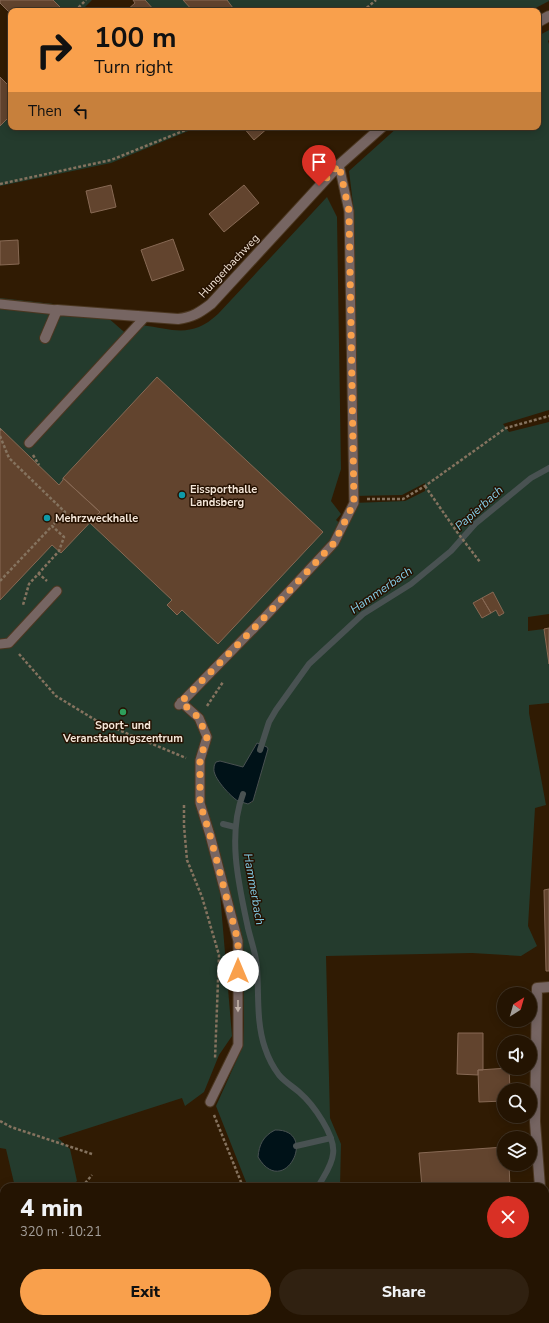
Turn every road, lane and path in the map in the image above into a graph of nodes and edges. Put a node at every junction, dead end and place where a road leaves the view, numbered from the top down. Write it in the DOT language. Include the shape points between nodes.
graph roads {
  1 [pos="86,0"];
  2 [pos="376,0"];
  3 [pos="78,8"];
  4 [pos="367,8"];
  5 [pos="186,130"];
  6 [pos="379,130"];
  7 [pos="339,165"];
  8 [pos="0,184"];
  9 [pos="0,304"];
  10 [pos="56,310"];
  11 [pos="145,317"];
  12 [pos="45,338"];
  13 [pos="549,416"];
  14 [pos="0,436"];
  15 [pos="29,443"];
  16 [pos="425,486"];
  17 [pos="354,503"];
  18 [pos="52,526"];
  19 [pos="480,562"];
  20 [pos="38,573"];
  21 [pos="0,581"];
  22 [pos="57,591"];
  23 [pos="4,643"];
  24 [pos="191,760"];
  25 [pos="184,802"];
  26 [pos="549,987"];
  27 [pos="214,1060"];
  28 [pos="210,1102"];
  29 [pos="0,1121"];
  30 [pos="92,1154"];
  31 [pos="92,1175"];
  32 [pos="85,1183"];
  33 [pos="241,1183"];
  34 [pos="540,1183"];
  1 -- 3 [label="path"];
  2 -- 4 [label="path"];
  5 -- 8 [label="path" via="111,160"];
  6 -- 7 [label="street, Hungerbachweg"];
  7 -- 11 [label="street, Hungerbachweg" via="202,312 178,319"];
  7 -- 17 [label="lane" via="349,211"];
  9 -- 10 [label="lane"];
  10 -- 11 [label="street, Hungerbachweg"];
  10 -- 12 [label="street"];
  11 -- 15 [label="lane"];
  13 -- 16 [label="path" via="506,428"];
  14 -- 18 [label="path" via="9,458 65,512"];
  16 -- 17 [label="path" via="403,499 366,499"];
  16 -- 19 [label="path"];
  17 -- 28 [label="lane, one-way" via="334,543 180,704 199,718 207,737 200,760 200,803 238,941 238,1045"];
  18 -- 20 [label="path" via="64,537 59,551"];
  18 -- 21 [label="path"];
  22 -- 23 [label="lane"];
  23 -- 24 [label="path" via="56,696 98,721"];
  25 -- 27 [label="path" via="187,860 202,897 219,955"];
  26 -- 34 [label="street" via="536,988 536,1122"];
  28 -- 33 [label="path"];
  29 -- 30 [label="path"];
  31 -- 32 [label="path"];
}
